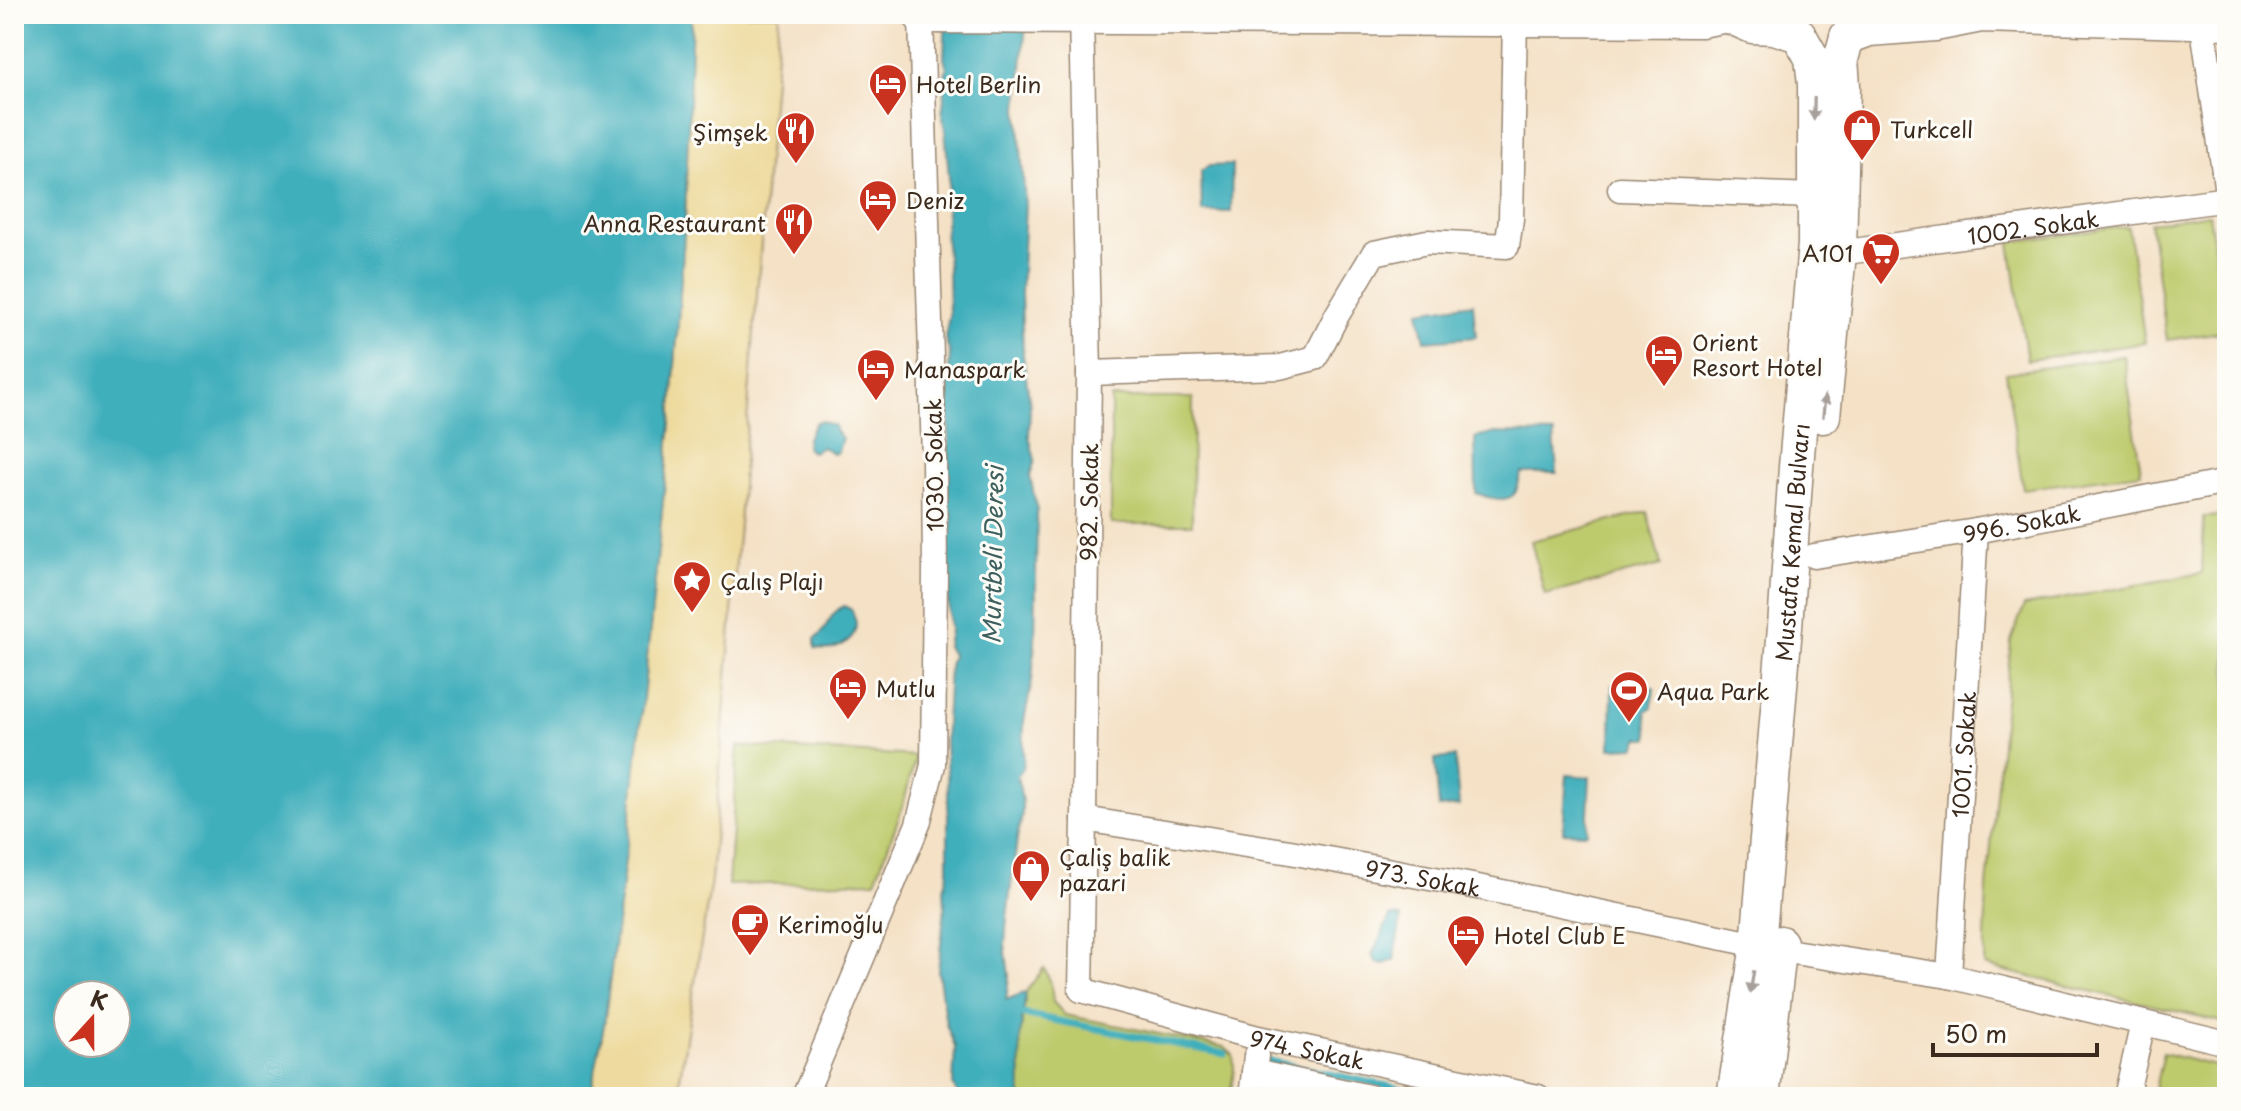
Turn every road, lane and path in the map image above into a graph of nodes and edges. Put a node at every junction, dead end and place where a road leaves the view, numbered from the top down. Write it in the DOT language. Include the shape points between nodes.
graph roads {
  1 [pos="921,15"];
  2 [pos="1333,15"];
  3 [pos="1978,15"];
  4 [pos="1081,16"];
  5 [pos="1716,16"];
  6 [pos="1515,18"];
  7 [pos="2210,19"];
  8 [pos="1795,24"];
  9 [pos="1852,26"];
  10 [pos="1620,189"];
  11 [pos="2227,192"];
  12 [pos="1814,196"];
  13 [pos="2227,199"];
  14 [pos="1839,253"];
  15 [pos="1089,373"];
  16 [pos="2227,482"];
  17 [pos="1976,531"];
  18 [pos="1814,556"];
  19 [pos="1084,819"];
  20 [pos="1769,947"];
  21 [pos="1949,976"];
  22 [pos="1081,990"];
  23 [pos="2143,1023"];
  24 [pos="1258,1038"];
  25 [pos="2227,1043"];
  26 [pos="1254,1072"];
  27 [pos="804,1097"];
  28 [pos="1251,1097"];
  29 [pos="1369,1097"];
  30 [pos="1538,1097"];
  31 [pos="1734,1097"];
  32 [pos="1762,1097"];
  33 [pos="2126,1097"];
  1 -- 4 [label="main road"];
  1 -- 27 [label="street, 1030. Sokak" via="934,459 933,765 918,824"];
  2 -- 4 [label="main road"];
  2 -- 6 [label="main road"];
  3 -- 7 [label="main road"];
  3 -- 9 [label="main road" via="1935,24"];
  4 -- 15 [label="street, 982. Sokak"];
  5 -- 6 [label="main road"];
  5 -- 8 [label="main road" via="1752,26"];
  6 -- 15 [label="street" via="1507,246 1427,242 1374,253 1315,358 1280,367"];
  7 -- 11 [label="street"];
  8 -- 9 [label="main road" via="1810,43 1823,46 1836,44"];
  8 -- 12 [label="main road, Mustafa Kemal Bulvarı, one-way" via="1812,58 1815,84"];
  9 -- 14 [label="main road, Mustafa Kemal Bulvarı" via="1841,59"];
  10 -- 12 [label="street"];
  12 -- 20 [label="main road, Mustafa Kemal Bulvarı"];
  13 -- 14 [label="street, 1002. Sokak"];
  18 -- 14 [label="main road, Mustafa Kemal Bulvarı, one-way"];
  15 -- 19 [label="street, 982. Sokak"];
  16 -- 17 [label="street, 996. Sokak"];
  17 -- 18 [label="street, 996. Sokak"];
  17 -- 21 [label="street, 1001. Sokak"];
  18 -- 20 [label="main road, Mustafa Kemal Bulvarı"];
  19 -- 20 [label="street, 973. Sokak" via="1478,887"];
  19 -- 22 [label="street, 982. Sokak"];
  20 -- 21 [label="street, 973. Sokak"];
  20 -- 31 [label="main road, Mustafa Kemal Bulvarı, one-way"];
  20 -- 32 [label="main road, Mustafa Kemal Bulvarı"];
  21 -- 23 [label="street, 973. Sokak"];
  22 -- 24 [label="street, 974. Sokak"];
  23 -- 25 [label="street, 973. Sokak"];
  23 -- 33 [label="street"];
  24 -- 26 [label="street"];
  24 -- 30 [label="street, 974. Sokak"];
  26 -- 28 [label="street"];
  26 -- 29 [label="street"];
}
